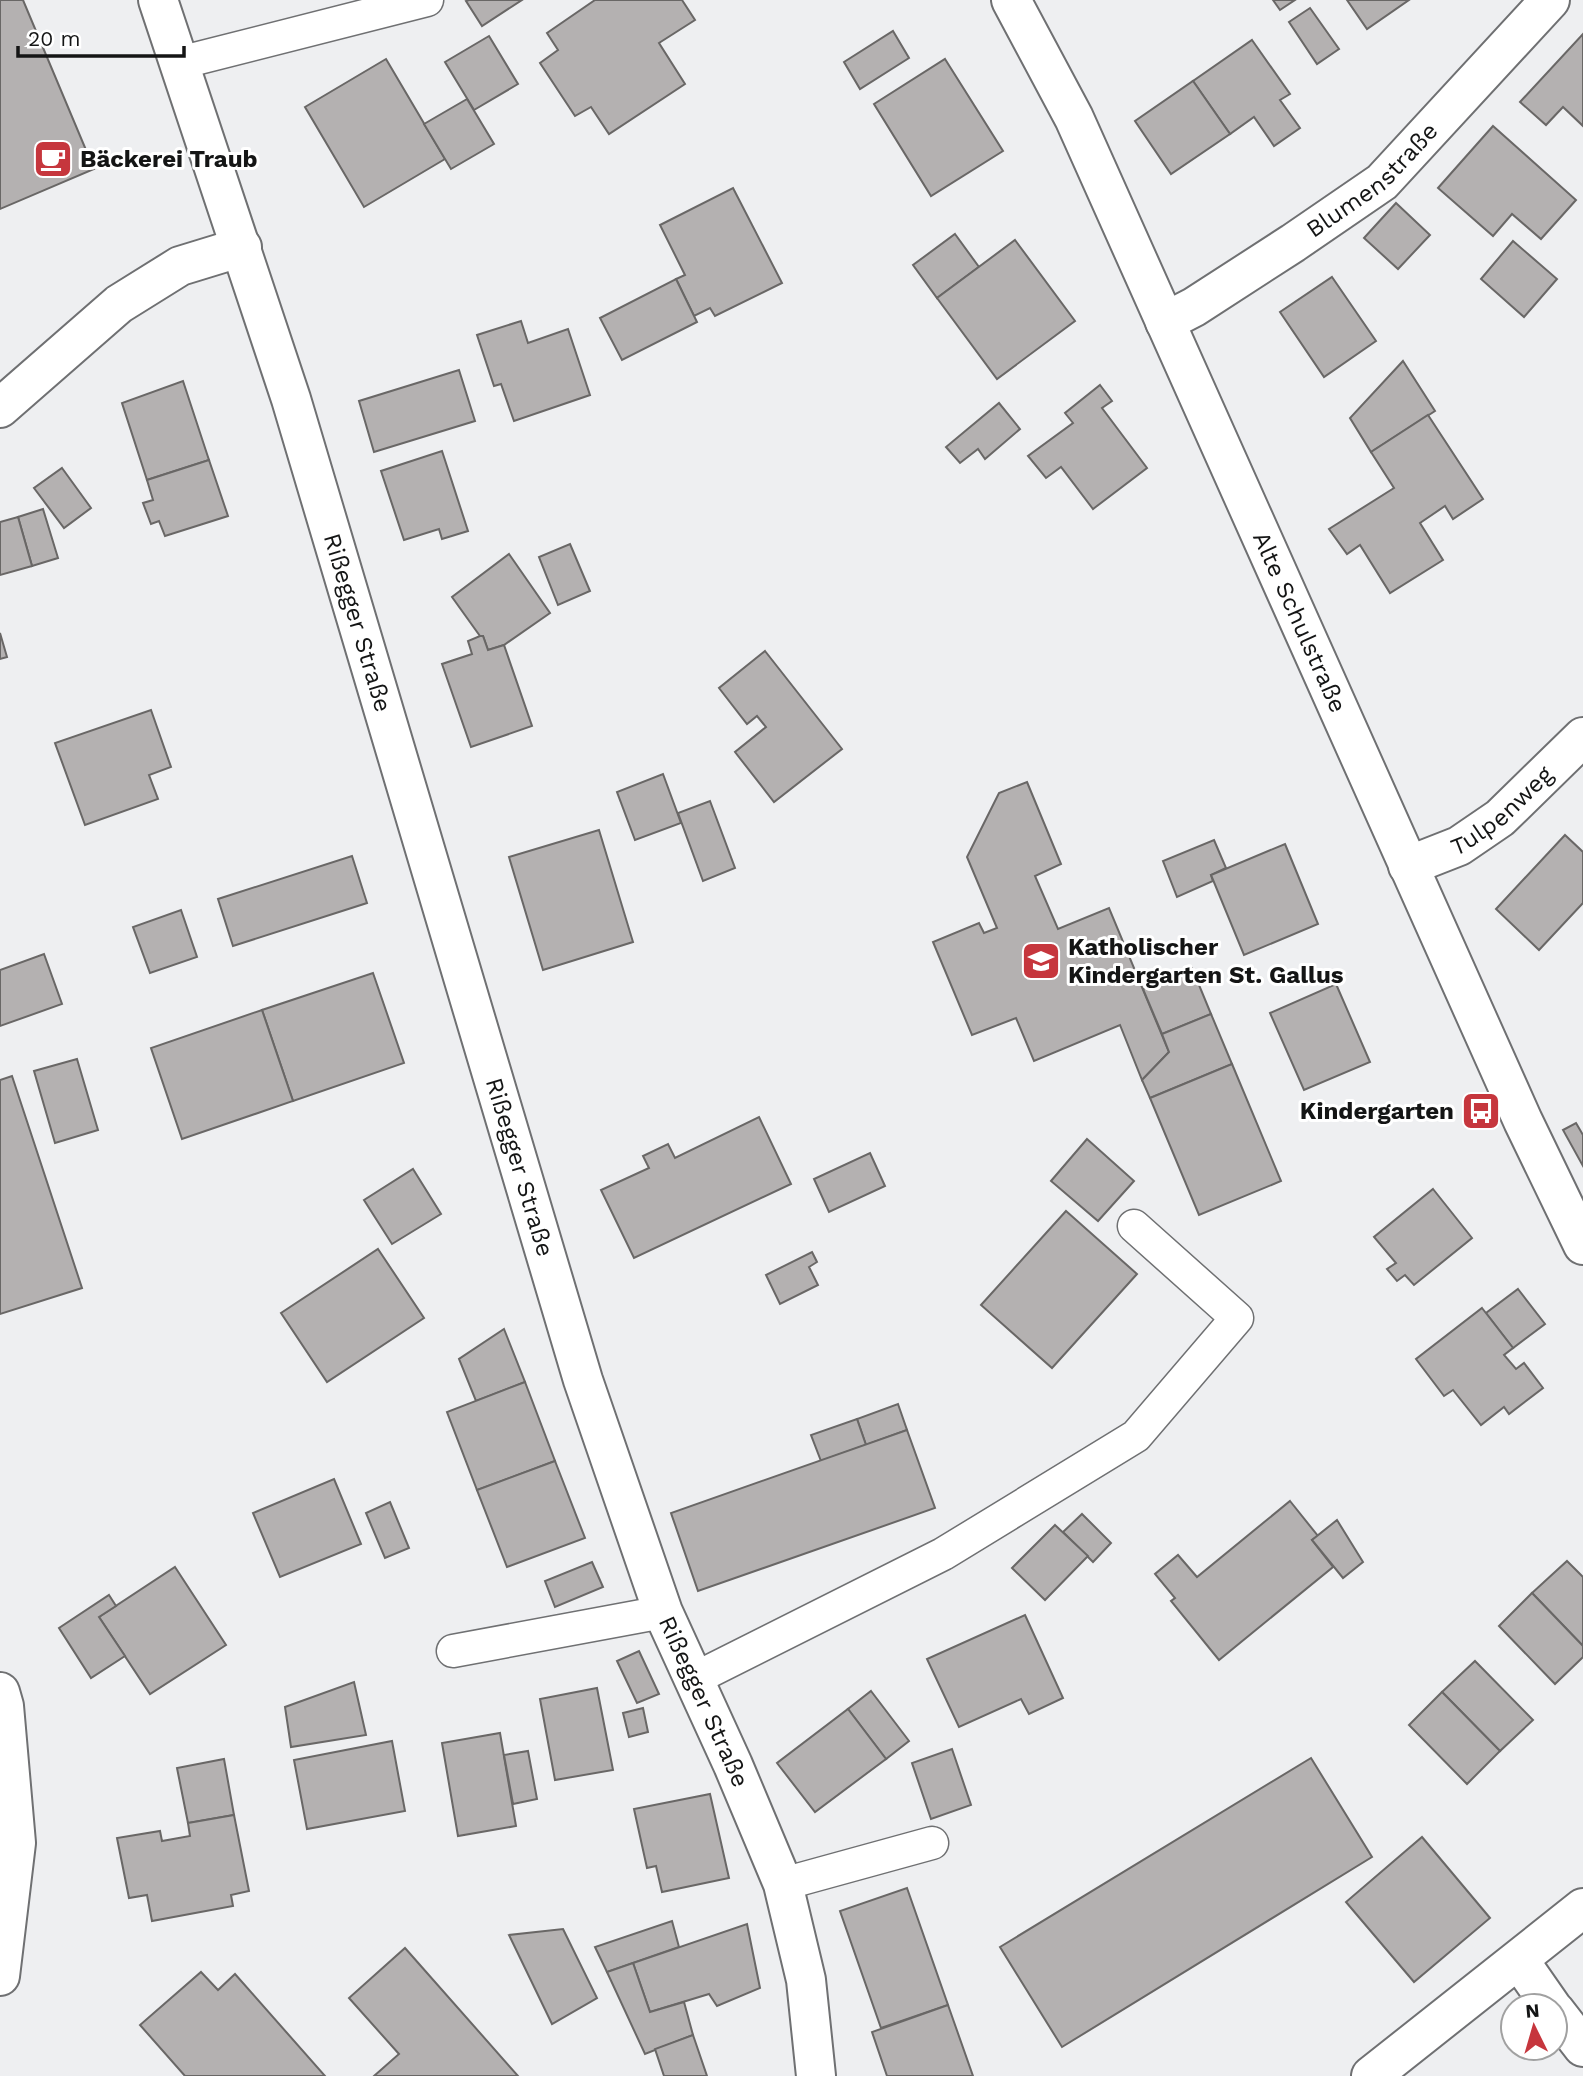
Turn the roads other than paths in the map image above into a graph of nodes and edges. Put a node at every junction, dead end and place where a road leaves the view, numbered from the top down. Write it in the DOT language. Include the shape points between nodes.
graph roads {
  1 [pos="158,0"];
  2 [pos="427,0"];
  3 [pos="1011,0"];
  4 [pos="1550,0"];
  5 [pos="179,63"];
  6 [pos="242,247"];
  7 [pos="1165,322"];
  8 [pos="0,408"];
  9 [pos="1583,737"];
  10 [pos="1408,866"];
  11 [pos="1134,1226"];
  12 [pos="1583,1245"];
  13 [pos="663,1612"];
  14 [pos="453,1651"];
  15 [pos="694,1679"];
  16 [pos="0,1692"];
  17 [pos="932,1843"];
  18 [pos="783,1884"];
  19 [pos="1583,1908"];
  20 [pos="1519,1960"];
  21 [pos="0,1976"];
  22 [pos="1541,1992"];
  23 [pos="1569,2029"];
  24 [pos="1583,2047"];
  25 [pos="816,2076"];
  26 [pos="1371,2076"];
  1 -- 5 [label="street, Rißegger Straße"];
  2 -- 5 [label="lane"];
  3 -- 7 [label="street, Alte Schulstraße" via="1074,118"];
  4 -- 7 [label="street, Blumenstraße" via="1382,182"];
  5 -- 6 [label="street, Rißegger Straße"];
  6 -- 8 [label="street" via="180,266 119,304"];
  6 -- 13 [label="street, Rißegger Straße" via="298,420 583,1380"];
  7 -- 10 [label="street, Alte Schulstraße"];
  9 -- 10 [label="street, Tulpenweg" via="1500,818 1459,846"];
  10 -- 12 [label="street, Alte Schulstraße"];
  11 -- 15 [label="lane" via="1237,1318 1136,1436 943,1554"];
  13 -- 14 [label="lane"];
  13 -- 15 [label="street, Rißegger Straße"];
  15 -- 18 [label="street, Rißegger Straße"];
  16 -- 21 [label="street" via="16,1843"];
  17 -- 18 [label="lane"];
  18 -- 25 [label="street, Rißegger Straße" via="806,1980"];
  19 -- 20 [label="street"];
  20 -- 22 [label="street"];
  20 -- 26 [label="street"];
  23 -- 24 [label="street"];
}
